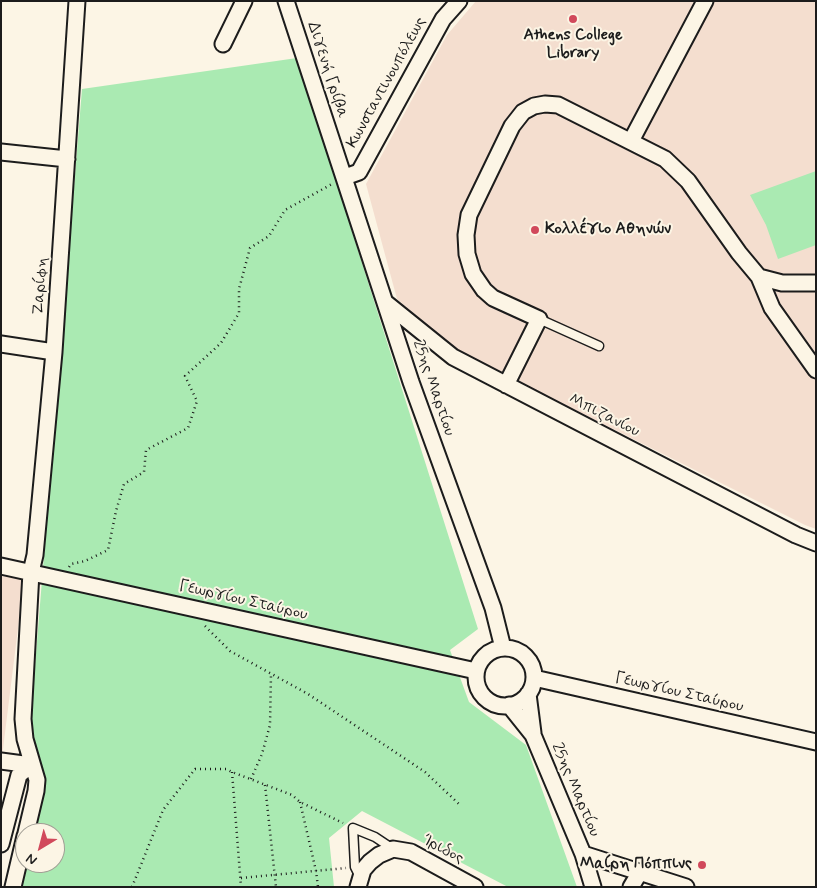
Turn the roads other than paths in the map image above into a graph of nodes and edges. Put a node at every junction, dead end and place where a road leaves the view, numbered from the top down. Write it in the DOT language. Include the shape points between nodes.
graph roads {
  1 [pos="77,1"];
  2 [pos="244,1"];
  3 [pos="286,1"];
  4 [pos="459,1"];
  5 [pos="705,1"];
  6 [pos="223,44"];
  7 [pos="632,141"];
  8 [pos="1,152"];
  9 [pos="68,159"];
  10 [pos="345,178"];
  11 [pos="759,277"];
  12 [pos="816,283"];
  13 [pos="386,303"];
  14 [pos="539,318"];
  15 [pos="1,344"];
  16 [pos="599,346"];
  17 [pos="54,352"];
  18 [pos="816,370"];
  19 [pos="506,385"];
  20 [pos="816,543"];
  21 [pos="1,566"];
  22 [pos="32,572"];
  23 [pos="493,608"];
  24 [pos="503,648"];
  25 [pos="488,653"];
  26 [pos="476,671"];
  27 [pos="534,678"];
  28 [pos="528,694"];
  29 [pos="509,705"];
  30 [pos="533,735"];
  31 [pos="816,742"];
  32 [pos="1,761"];
  33 [pos="31,765"];
  34 [pos="8,786"];
  35 [pos="36,791"];
  36 [pos="28,823"];
  37 [pos="1,844"];
  38 [pos="393,849"];
  39 [pos="583,854"];
  40 [pos="640,872"];
  41 [pos="16,873"];
  42 [pos="358,877"];
  43 [pos="13,887"];
  44 [pos="475,887"];
  45 [pos="594,887"];
  46 [pos="631,887"];
  47 [pos="686,887"];
  1 -- 9 [label="street, Ζαρίφη"];
  2 -- 6 [label="street"];
  3 -- 10 [label="street, Διγενή Γρίβα"];
  4 -- 10 [label="street, Κωνσταντινουπόλεως" via="443,19 359,172"];
  5 -- 7 [label="street"];
  7 -- 11 [label="street" via="665,160 688,181"];
  7 -- 14 [label="street" via="558,105 534,106 523,112 512,126 469,215 467,254 473,274 484,290 493,298"];
  8 -- 9 [label="street"];
  9 -- 17 [label="street, Ζαρίφη"];
  10 -- 13 [label="street, 25ης Μαρτίου"];
  11 -- 12 [label="street" via="782,283"];
  11 -- 18 [label="street" via="772,308"];
  13 -- 19 [label="street, Μπιζανίου" via="453,357"];
  13 -- 23 [label="street, 25ης Μαρτίου"];
  14 -- 16 [label="lane"];
  14 -- 19 [label="street"];
  15 -- 17 [label="street"];
  17 -- 22 [label="street, Ζαρίφη"];
  19 -- 20 [label="street, Μπιζανίου" via="796,536"];
  21 -- 22 [label="street, Γεωργίου Σταύρου"];
  22 -- 26 [label="street, Γεωργίου Σταύρου"];
  22 -- 33 [label="street, Ζαρίφη" via="23,718"];
  23 -- 24 [label="street, 25ης Μαρτίου"];
  23 -- 25 [label="street, 25ης Μαρτίου"];
  24 -- 25 [label="street"];
  24 -- 27 [label="street" via="522,653 533,668"];
  25 -- 26 [label="street"];
  26 -- 29 [label="street" via="478,687 487,699"];
  27 -- 28 [label="street"];
  27 -- 31 [label="street, Γεωργίου Σταύρου"];
  28 -- 29 [label="street"];
  28 -- 30 [label="street, 25ης Μαρτίου"];
  29 -- 30 [label="street, 25ης Μαρτίου"];
  30 -- 39 [label="street, 25ης Μαρτίου"];
  32 -- 33 [label="street"];
  33 -- 34 [label="street"];
  33 -- 35 [label="street, Ζαρίφη"];
  34 -- 35 [label="street"];
  34 -- 37 [label="street"];
  35 -- 36 [label="street"];
  38 -- 42 [label="street" via="370,862"];
  38 -- 42 [label="lane" via="354,828"];
  38 -- 44 [label="street, Ίριδος" via="411,852"];
  39 -- 40 [label="street"];
  39 -- 45 [label="street, 25ης Μαρτίου"];
  40 -- 46 [label="street"];
  40 -- 47 [label="street"];
  41 -- 43 [label="street"];
}
